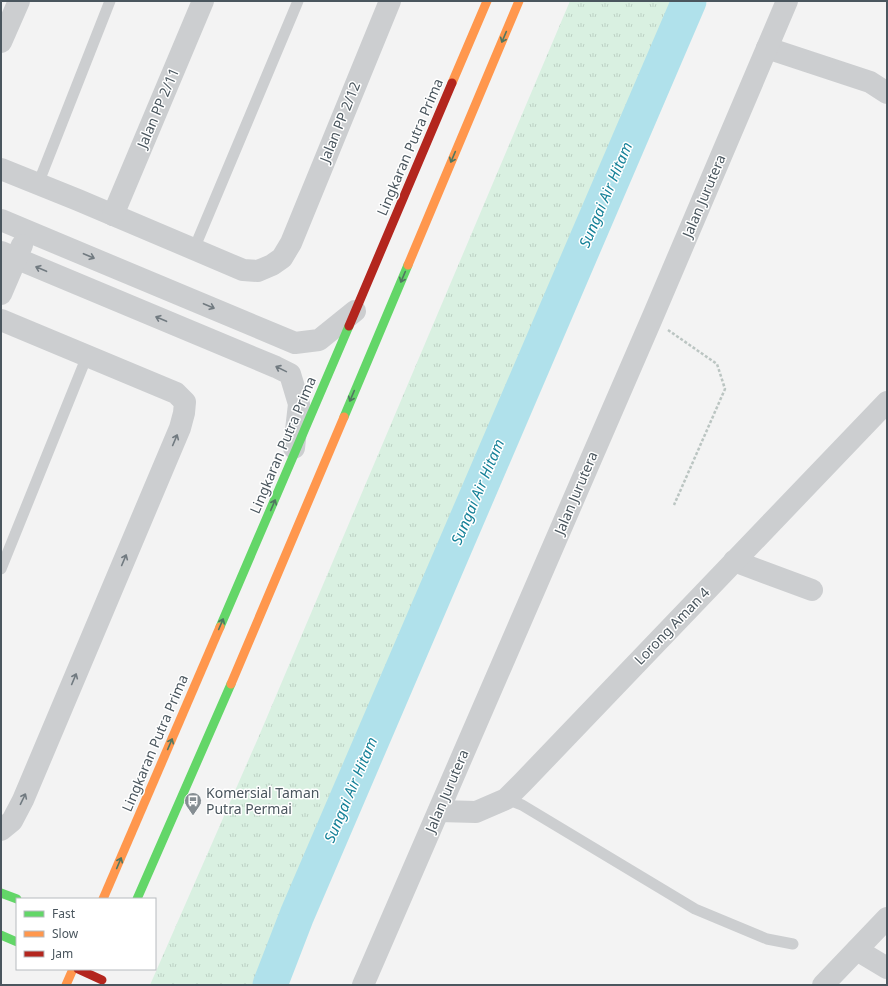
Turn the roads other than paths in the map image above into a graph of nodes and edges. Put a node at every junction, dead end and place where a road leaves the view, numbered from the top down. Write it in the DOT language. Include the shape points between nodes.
graph roads {
  1 [pos="19,1"];
  2 [pos="110,1"];
  3 [pos="203,1"];
  4 [pos="298,1"];
  5 [pos="390,1"];
  6 [pos="487,1"];
  7 [pos="519,1"];
  8 [pos="787,1"];
  9 [pos="1,42"];
  10 [pos="767,48"];
  11 [pos="887,93"];
  12 [pos="1,169"];
  13 [pos="38,184"];
  14 [pos="113,215"];
  15 [pos="1,220"];
  16 [pos="28,231"];
  17 [pos="194,250"];
  18 [pos="9,255"];
  19 [pos="1,294"];
  20 [pos="355,311"];
  21 [pos="1,320"];
  22 [pos="87,356"];
  23 [pos="884,409"];
  24 [pos="293,457"];
  25 [pos="734,561"];
  26 [pos="1,569"];
  27 [pos="812,590"];
  28 [pos="506,798"];
  29 [pos="439,811"];
  30 [pos="1,830"];
  31 [pos="1,893"];
  32 [pos="103,898"];
  33 [pos="137,898"];
  34 [pos="16,899"];
  35 [pos="887,918"];
  36 [pos="1,935"];
  37 [pos="16,942"];
  38 [pos="793,944"];
  39 [pos="857,950"];
  40 [pos="887,968"];
  41 [pos="73,970"];
  42 [pos="80,970"];
  43 [pos="102,980"];
  44 [pos="66,985"];
  45 [pos="363,985"];
  46 [pos="823,985"];
  1 -- 9 [label="street"];
  2 -- 13 [label="lane"];
  3 -- 14 [label="street, Jalan PP 2/11"];
  4 -- 17 [label="lane"];
  5 -- 17 [label="street, Jalan PP 2/12" via="291,243 282,258 258,271 243,270"];
  6 -- 20 [label="main road, Lingkaran Putra Prima"];
  7 -- 33 [label="main road, one-way" via="256,626"];
  8 -- 10 [label="street, Jalan Jurutera"];
  10 -- 11 [label="street" via="870,82"];
  10 -- 29 [label="street, Jalan Jurutera"];
  12 -- 13 [label="street, Jalan PP 2/12"];
  13 -- 14 [label="street, Jalan PP 2/12"];
  14 -- 17 [label="street, Jalan PP 2/12"];
  15 -- 16 [label="street"];
  16 -- 18 [label="street"];
  16 -- 20 [label="street, one-way" via="295,342 319,340"];
  18 -- 19 [label="street"];
  24 -- 18 [label="street, one-way" via="299,404 290,374"];
  20 -- 24 [label="main road, Lingkaran Putra Prima"];
  21 -- 22 [label="street"];
  22 -- 26 [label="lane"];
  30 -- 22 [label="street, one-way" via="12,821 24,800 180,428 184,412 185,402 176,393"];
  23 -- 25 [label="street, Lorong Aman 4"];
  32 -- 24 [label="main road, Lingkaran Putra Prima, one-way"];
  25 -- 27 [label="street"];
  25 -- 28 [label="street, Lorong Aman 4"];
  28 -- 29 [label="street, Lorong Aman 4" via="476,812"];
  28 -- 38 [label="lane" via="522,805 695,909 767,939"];
  29 -- 45 [label="street, Jalan Jurutera"];
  31 -- 34 [label="main road"];
  35 -- 39 [label="street"];
  36 -- 37 [label="main road"];
  39 -- 40 [label="street"];
  39 -- 46 [label="street"];
  41 -- 44 [label="main road"];
  42 -- 43 [label="main road"];
}
